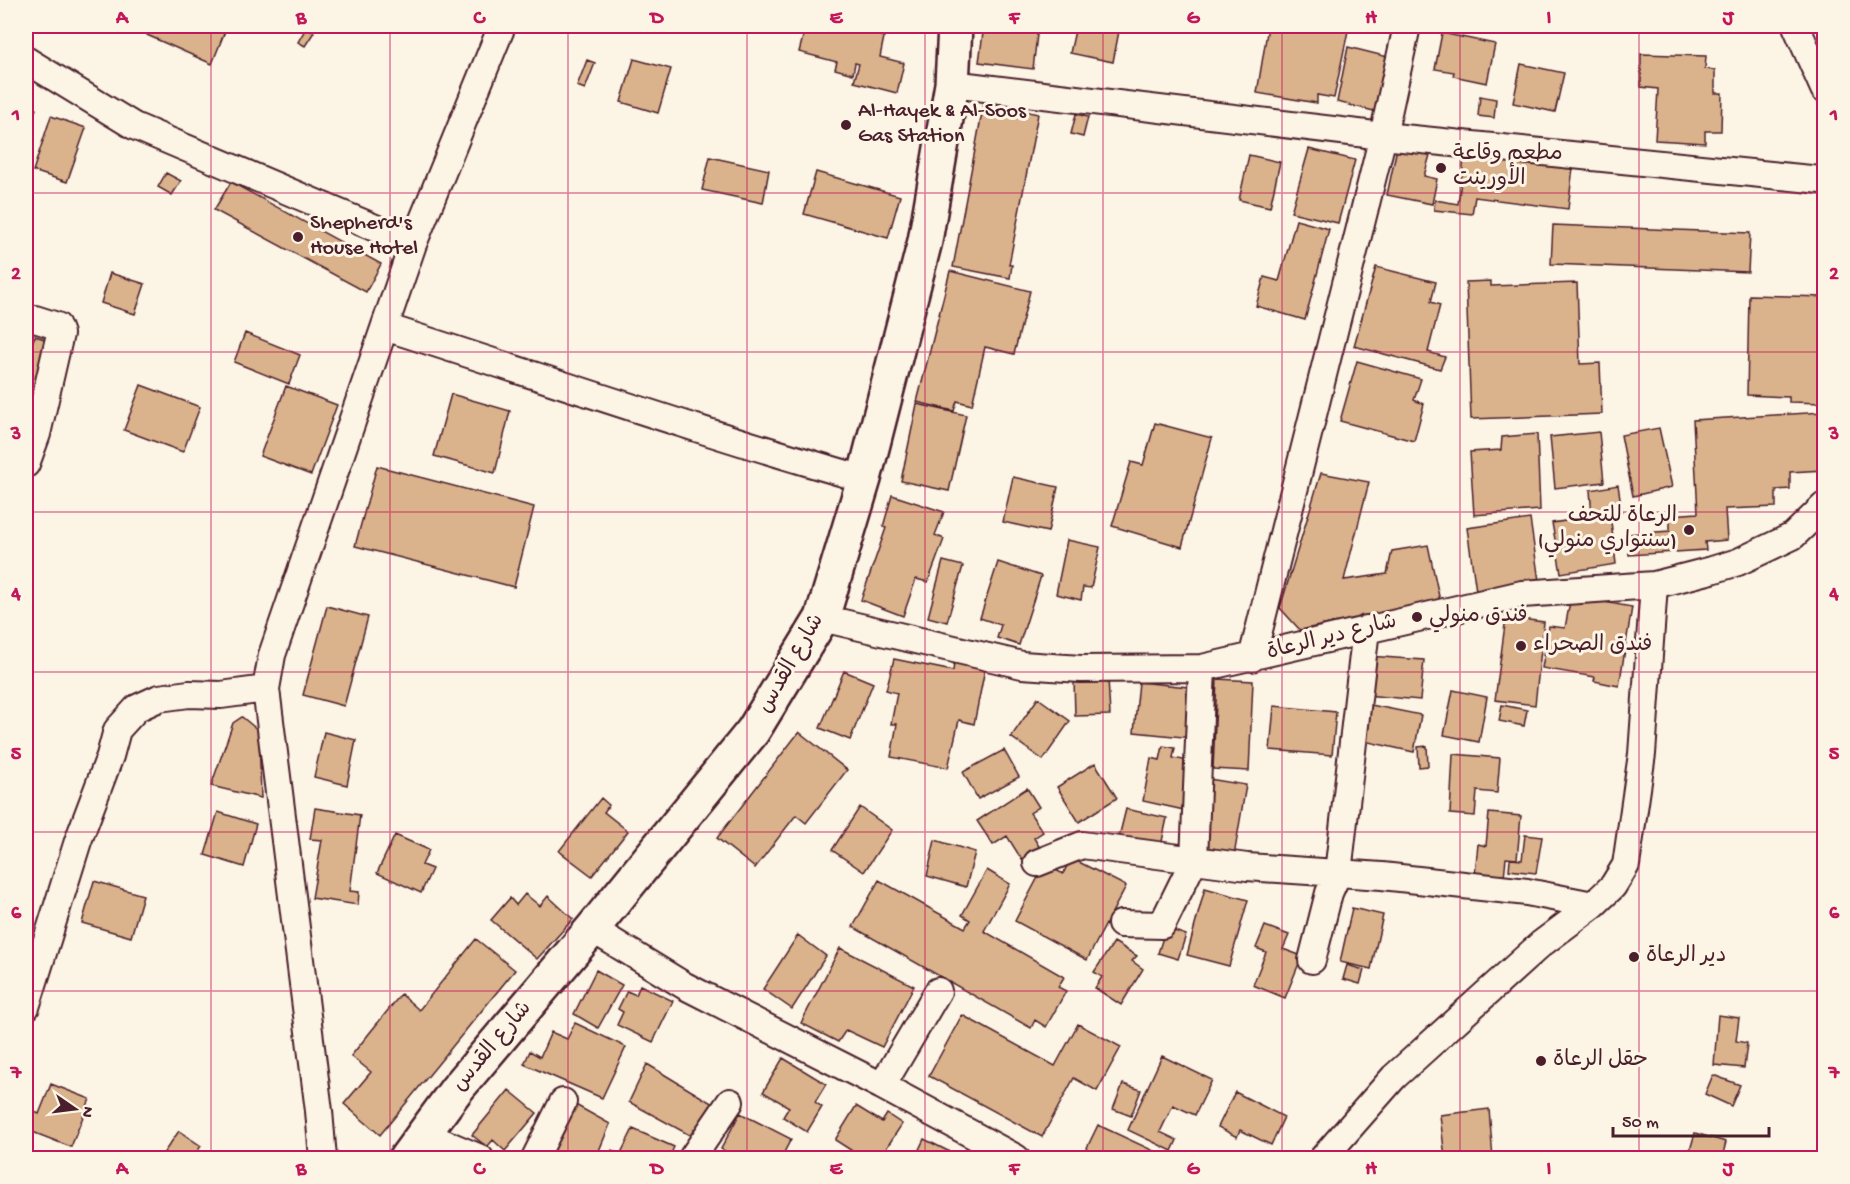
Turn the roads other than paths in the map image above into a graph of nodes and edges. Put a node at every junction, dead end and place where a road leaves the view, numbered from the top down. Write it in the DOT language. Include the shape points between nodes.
graph roads {
  1 [pos="502,26"];
  2 [pos="955,26"];
  3 [pos="1407,26"];
  4 [pos="1796,26"];
  5 [pos="26,60"];
  6 [pos="952,84"];
  7 [pos="1824,89"];
  8 [pos="1383,136"];
  9 [pos="1823,177"];
  10 [pos="413,244"];
  11 [pos="26,320"];
  12 [pos="386,327"];
  13 [pos="26,464"];
  14 [pos="864,479"];
  15 [pos="1824,506"];
  16 [pos="1654,585"];
  17 [pos="822,618"];
  18 [pos="1366,629"];
  19 [pos="1252,658"];
  20 [pos="1202,668"];
  21 [pos="266,689"];
  22 [pos="1194,860"];
  23 [pos="1037,862"];
  24 [pos="1338,873"];
  25 [pos="1593,905"];
  26 [pos="1121,924"];
  27 [pos="592,929"];
  28 [pos="1312,960"];
  29 [pos="938,991"];
  30 [pos="26,1007"];
  31 [pos="882,1086"];
  32 [pos="563,1102"];
  33 [pos="730,1102"];
  34 [pos="415,1146"];
  35 [pos="322,1158"];
  36 [pos="480,1158"];
  37 [pos="535,1158"];
  38 [pos="692,1158"];
  39 [pos="1016,1158"];
  40 [pos="1323,1158"];
  1 -- 10 [label="street"];
  2 -- 6 [label="main road, شارع القدس"];
  3 -- 8 [label="street"];
  4 -- 7 [label="street"];
  5 -- 10 [label="street" via="134,126"];
  6 -- 8 [label="street"];
  6 -- 14 [label="main road, شارع القدس" via="925,241"];
  8 -- 9 [label="street"];
  8 -- 19 [label="street"];
  10 -- 12 [label="street"];
  11 -- 13 [label="street" via="57,326 60,334 37,434"];
  12 -- 14 [label="street"];
  12 -- 21 [label="street" via="272,655"];
  14 -- 17 [label="main road, شارع القدس"];
  15 -- 16 [label="street, شارع دير الرعاة" via="1793,536 1747,558"];
  16 -- 18 [label="street, شارع دير الرعاة" via="1522,594"];
  16 -- 25 [label="street" via="1642,754 1626,865 1613,886"];
  17 -- 20 [label="street, شارع دير الرعاة" via="1022,665 1081,669"];
  17 -- 27 [label="main road, شارع القدس" via="753,730"];
  18 -- 19 [label="street, شارع دير الرعاة"];
  18 -- 24 [label="street"];
  19 -- 20 [label="street, شارع دير الرعاة"];
  20 -- 22 [label="street"];
  21 -- 30 [label="street" via="159,698 137,708 117,730"];
  21 -- 35 [label="street"];
  22 -- 23 [label="street" via="1082,845"];
  22 -- 24 [label="street"];
  22 -- 26 [label="street" via="1162,925"];
  24 -- 25 [label="street" via="1527,892"];
  24 -- 28 [label="street"];
  25 -- 40 [label="street" via="1541,944 1394,1077"];
  27 -- 31 [label="street" via="685,986"];
  27 -- 34 [label="main road, شارع القدس" via="456,1090"];
  29 -- 31 [label="street"];
  31 -- 39 [label="street"];
  32 -- 37 [label="street"];
  33 -- 38 [label="street"];
  34 -- 36 [label="street"];
}
